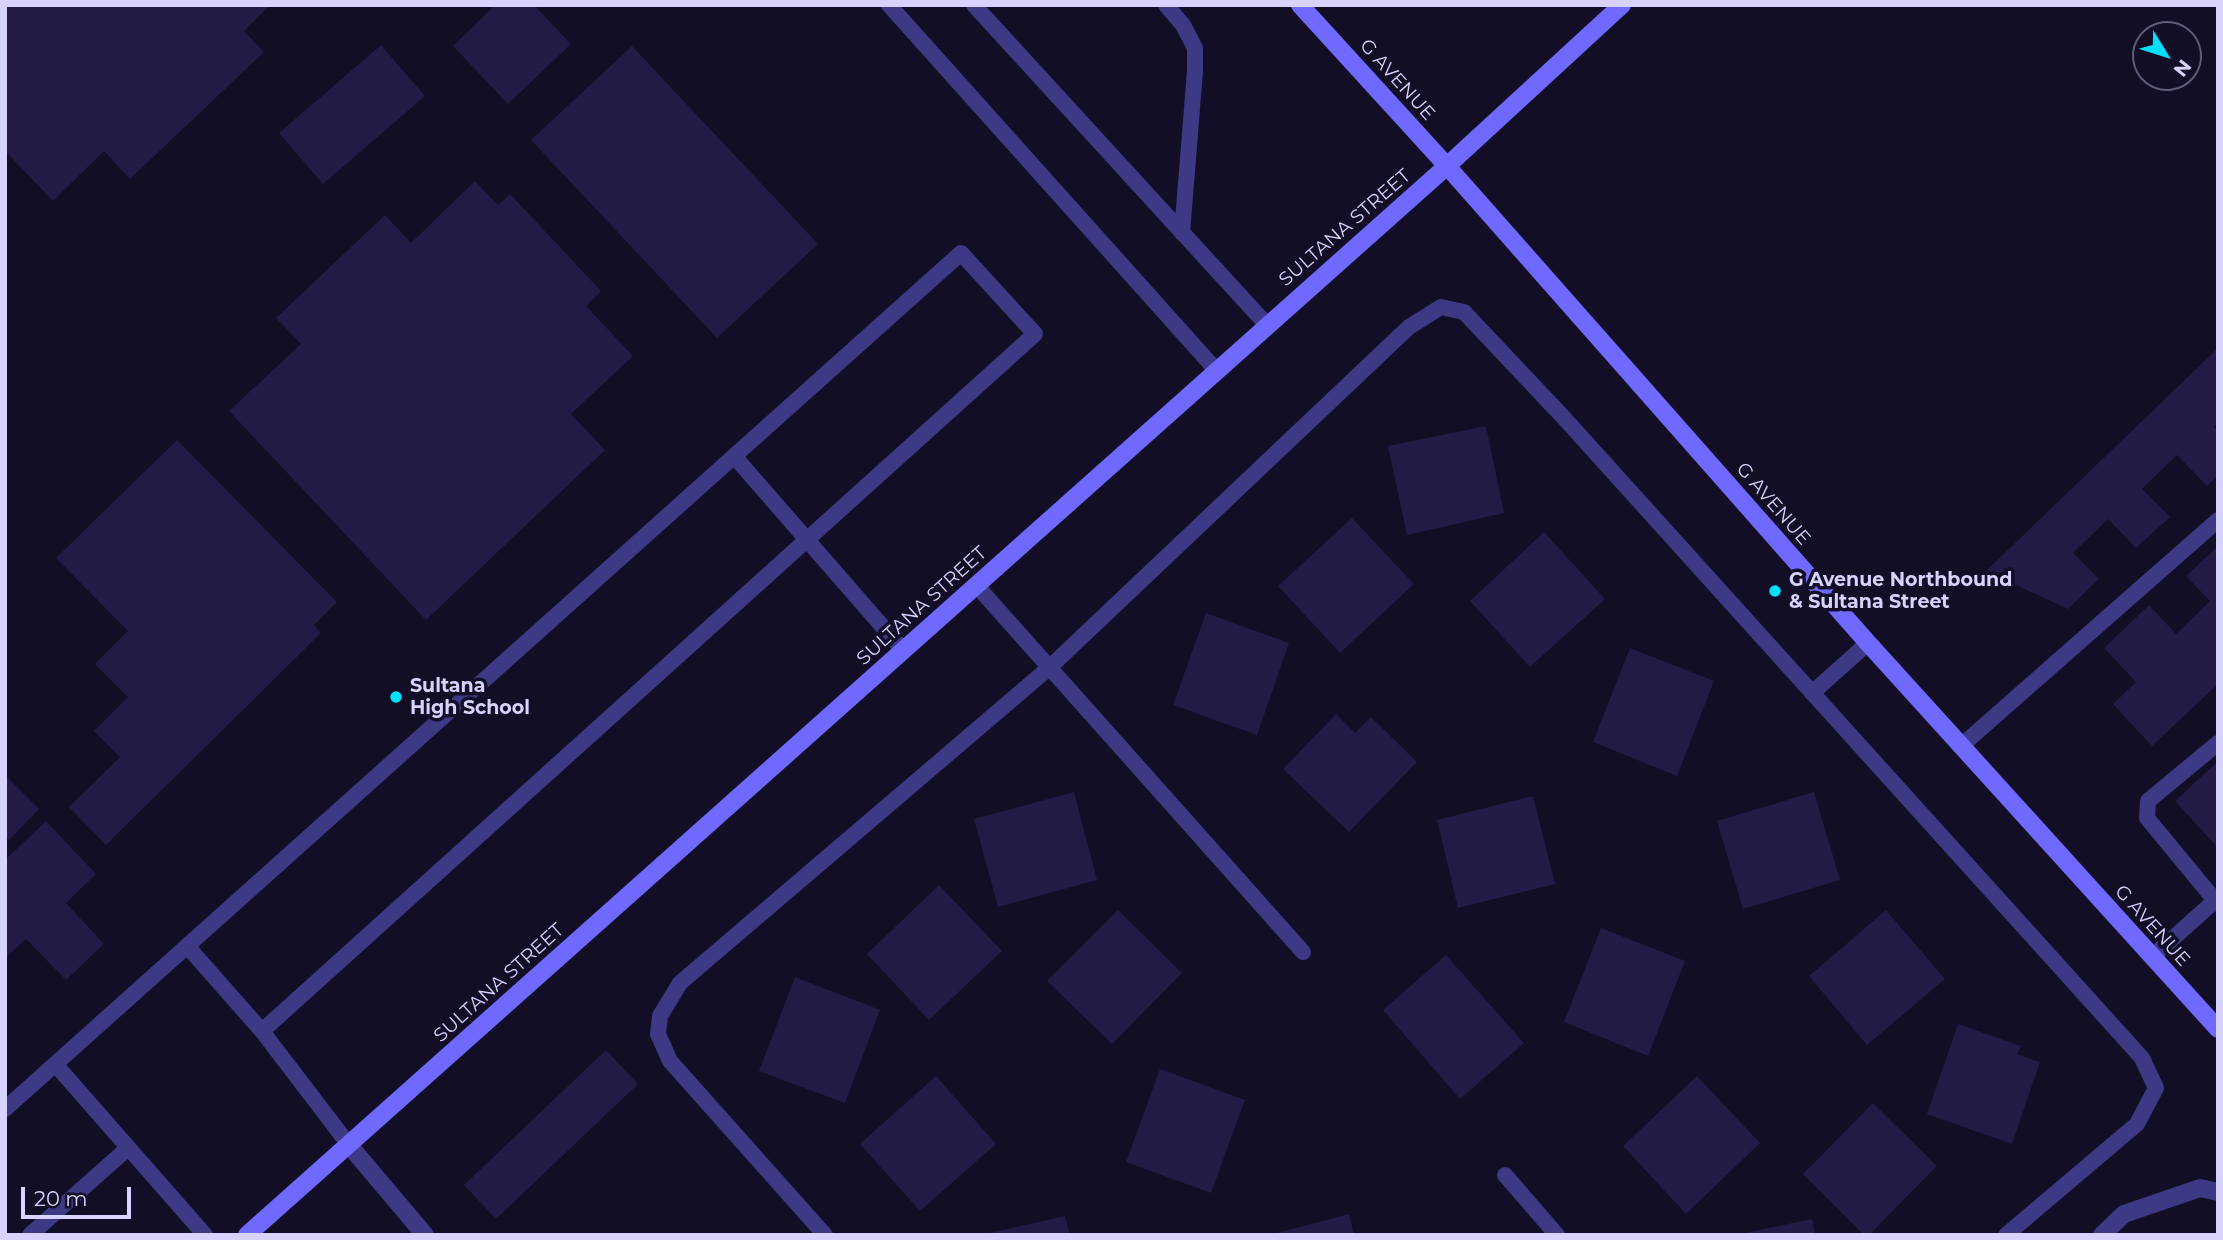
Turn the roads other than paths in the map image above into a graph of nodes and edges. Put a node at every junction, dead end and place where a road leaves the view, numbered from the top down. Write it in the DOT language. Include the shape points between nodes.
graph roads {
  1 [pos="889,5"];
  2 [pos="974,5"];
  3 [pos="1166,5"];
  4 [pos="1300,5"];
  5 [pos="1622,5"];
  6 [pos="1447,166"];
  7 [pos="1182,233"];
  8 [pos="1267,325"];
  9 [pos="1216,370"];
  10 [pos="734,456"];
  11 [pos="2218,520"];
  12 [pos="805,540"];
  13 [pos="976,585"];
  14 [pos="1868,643"];
  15 [pos="903,650"];
  16 [pos="1050,667"];
  17 [pos="1812,693"];
  18 [pos="2218,743"];
  19 [pos="1961,746"];
  20 [pos="2217,901"];
  21 [pos="187,946"];
  22 [pos="1303,952"];
  23 [pos="2152,957"];
  24 [pos="2218,1029"];
  25 [pos="261,1031"];
  26 [pos="55,1064"];
  27 [pos="5,1109"];
  28 [pos="349,1145"];
  29 [pos="128,1148"];
  30 [pos="1505,1175"];
  31 [pos="2218,1192"];
  32 [pos="30,1235"];
  33 [pos="205,1235"];
  34 [pos="247,1235"];
  35 [pos="425,1235"];
  36 [pos="825,1235"];
  37 [pos="1557,1235"];
  38 [pos="2006,1235"];
  39 [pos="2102,1235"];
  1 -- 9 [label="lane"];
  2 -- 7 [label="lane"];
  3 -- 7 [label="lane" via="1195,48"];
  4 -- 6 [label="street, G AVENUE"];
  5 -- 6 [label="street, SULTANA STREET"];
  6 -- 8 [label="street, SULTANA STREET"];
  6 -- 14 [label="street, G AVENUE"];
  7 -- 8 [label="lane"];
  8 -- 9 [label="street, SULTANA STREET"];
  9 -- 13 [label="street, SULTANA STREET"];
  10 -- 12 [label="lane"];
  10 -- 12 [label="lane" via="961,253 1035,334"];
  10 -- 21 [label="lane"];
  11 -- 19 [label="lane"];
  12 -- 15 [label="lane"];
  12 -- 25 [label="lane"];
  13 -- 15 [label="street, SULTANA STREET"];
  13 -- 16 [label="lane"];
  14 -- 17 [label="lane"];
  14 -- 19 [label="street, G AVENUE"];
  15 -- 28 [label="street, SULTANA STREET"];
  16 -- 17 [label="lane" via="1409,327 1441,307 1464,312"];
  16 -- 22 [label="lane"];
  16 -- 36 [label="lane" via="680,983 660,1016 658,1034 670,1061"];
  17 -- 38 [label="lane" via="2142,1058 2156,1088 2137,1124"];
  18 -- 20 [label="lane" via="2148,801 2147,818"];
  19 -- 23 [label="street, G AVENUE"];
  20 -- 23 [label="lane"];
  21 -- 25 [label="lane"];
  21 -- 26 [label="lane"];
  23 -- 24 [label="street, G AVENUE"];
  25 -- 28 [label="lane"];
  26 -- 27 [label="lane"];
  26 -- 29 [label="lane"];
  28 -- 34 [label="street, SULTANA STREET"];
  28 -- 35 [label="street"];
  29 -- 32 [label="lane"];
  29 -- 33 [label="lane"];
  30 -- 37 [label="lane"];
  31 -- 39 [label="street" via="2200,1188 2124,1214"];
}
